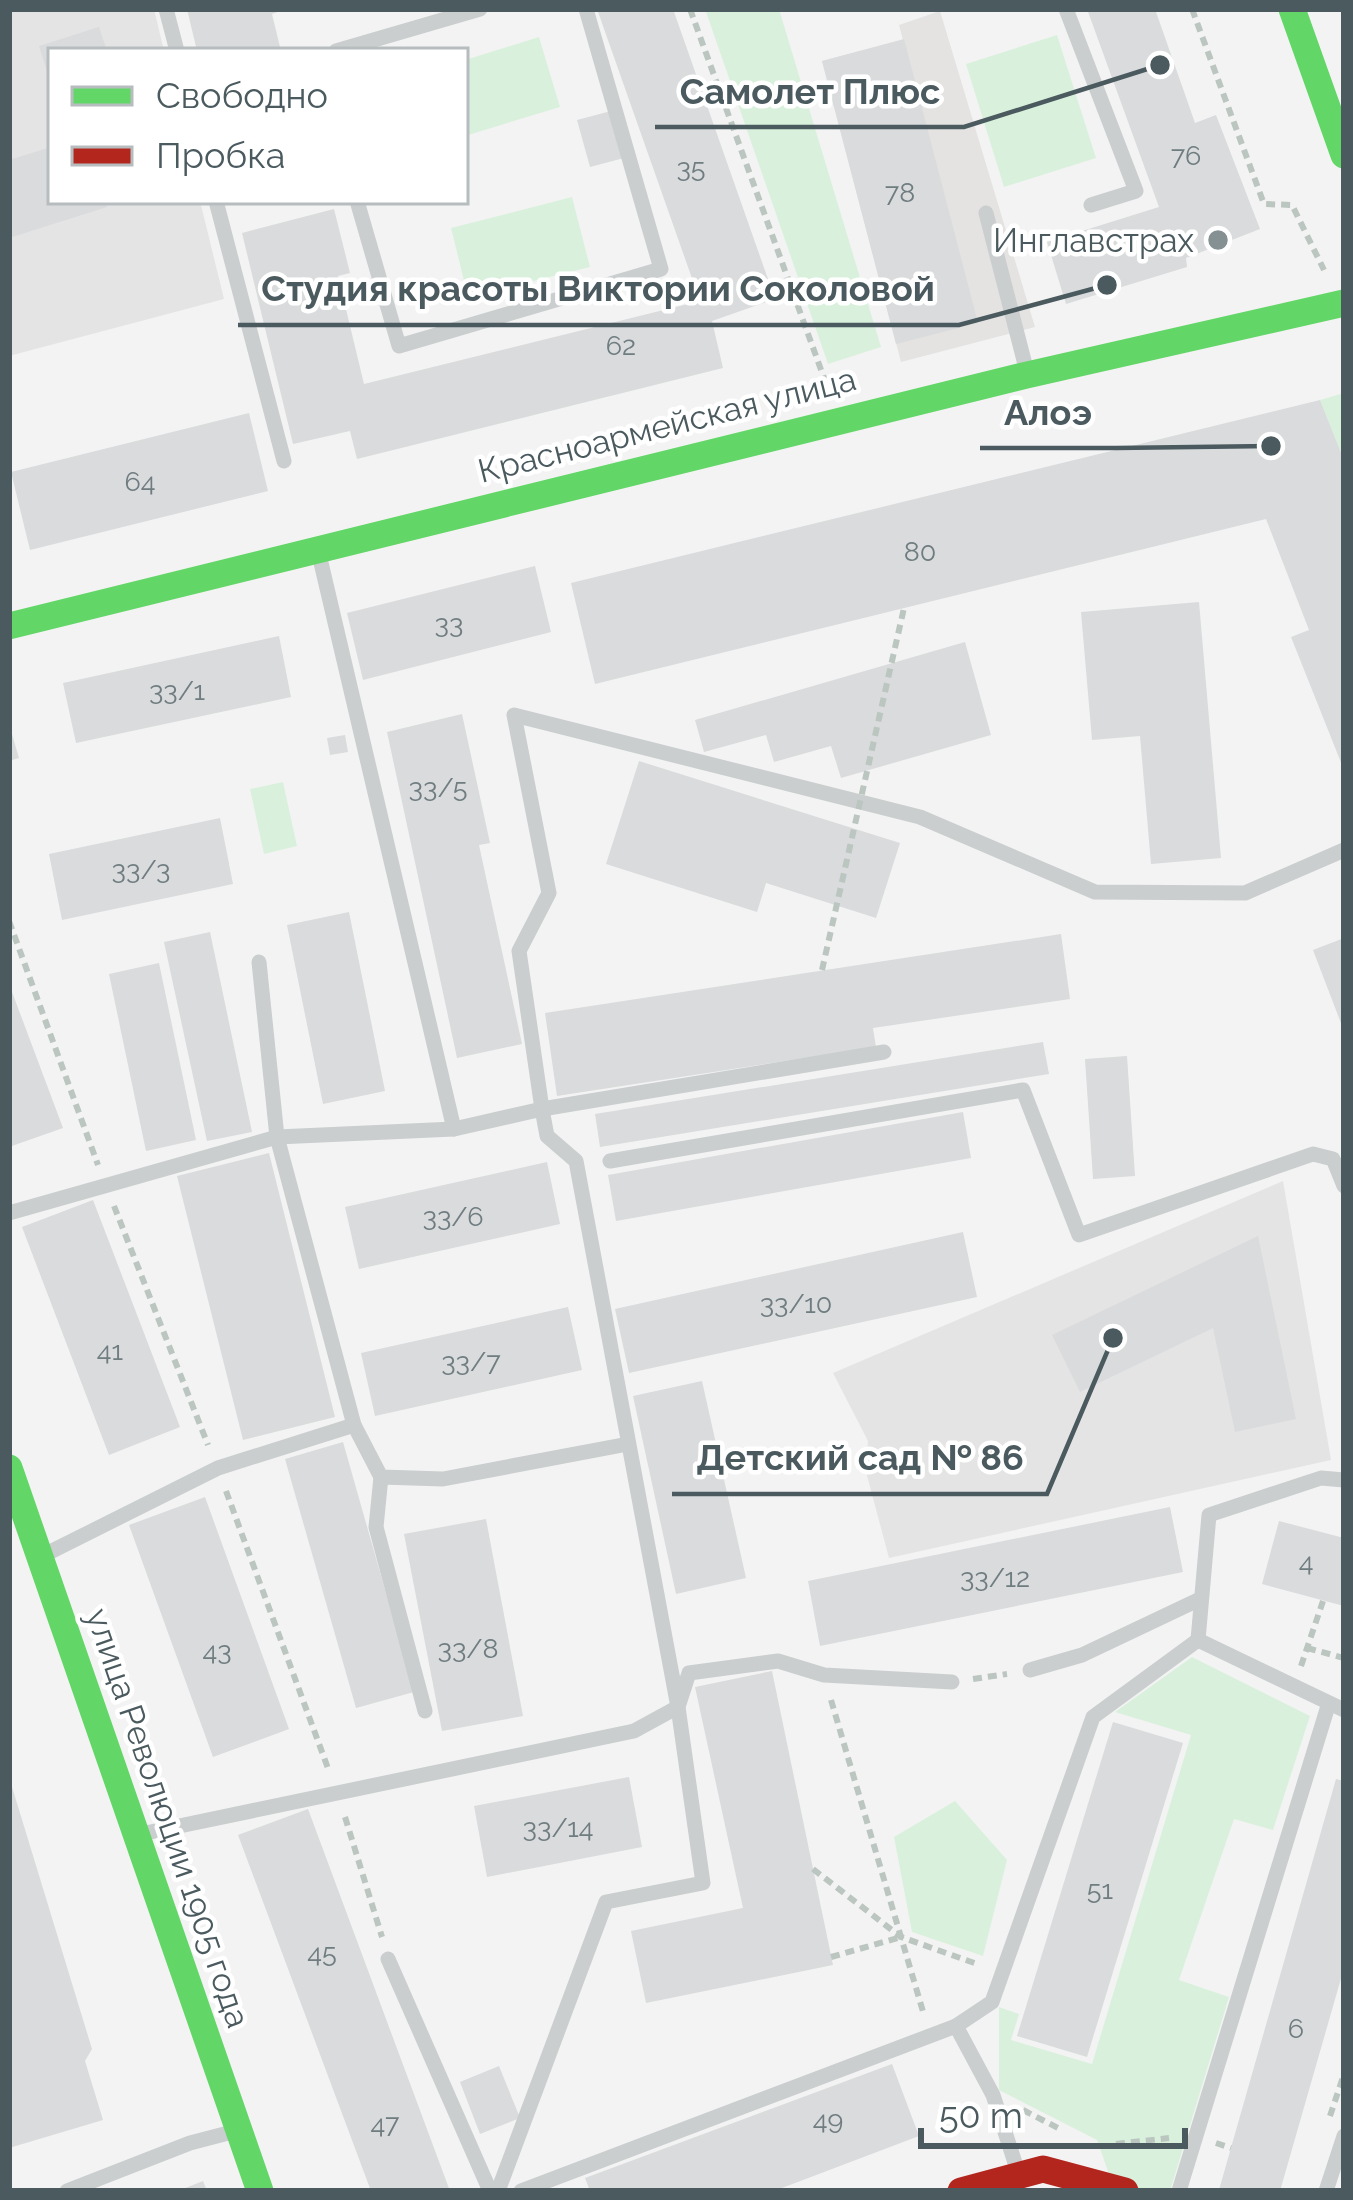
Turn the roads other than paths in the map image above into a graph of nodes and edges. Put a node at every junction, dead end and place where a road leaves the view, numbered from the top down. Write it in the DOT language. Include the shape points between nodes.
graph roads {
  1 [pos="166,9"];
  2 [pos="480,9"];
  3 [pos="586,9"];
  4 [pos="1066,9"];
  5 [pos="1292,9"];
  6 [pos="176,48"];
  7 [pos="346,48"];
  8 [pos="1344,155"];
  9 [pos="220,204"];
  10 [pos="358,204"];
  11 [pos="1091,206"];
  12 [pos="986,213"];
  13 [pos="1342,303"];
  14 [pos="1028,375"];
  15 [pos="284,460"];
  16 [pos="318,547"];
  17 [pos="9,626"];
  18 [pos="1344,850"];
  19 [pos="259,962"];
  20 [pos="884,1052"];
  21 [pos="542,1109"];
  22 [pos="454,1129"];
  23 [pos="277,1137"];
  24 [pos="610,1161"];
  25 [pos="1344,1186"];
  26 [pos="9,1213"];
  27 [pos="354,1425"];
  28 [pos="628,1444"];
  29 [pos="9,1468"];
  30 [pos="381,1477"];
  31 [pos="1344,1480"];
  32 [pos="40,1558"];
  33 [pos="1198,1600"];
  34 [pos="1198,1640"];
  35 [pos="1030,1670"];
  36 [pos="952,1682"];
  37 [pos="677,1707"];
  38 [pos="1336,1708"];
  39 [pos="425,1711"];
  40 [pos="135,1836"];
  41 [pos="388,1959"];
  42 [pos="956,2026"];
  43 [pos="239,2131"];
  44 [pos="1344,2136"];
  45 [pos="1017,2169"];
  46 [pos="68,2191"];
  47 [pos="260,2191"];
  48 [pos="494,2191"];
  49 [pos="521,2191"];
  50 [pos="961,2191"];
  51 [pos="1125,2191"];
  52 [pos="1179,2191"];
  53 [pos="1326,2191"];
  1 -- 6 [label="lane"];
  2 -- 7 [label="lane"];
  3 -- 10 [label="lane" via="661,269 399,346"];
  4 -- 11 [label="lane" via="1136,191"];
  5 -- 8 [label="street"];
  9 -- 15 [label="lane"];
  12 -- 14 [label="lane"];
  13 -- 14 [label="street, Красноармейская улица"];
  14 -- 16 [label="street, Красноармейская улица"];
  16 -- 17 [label="street, Красноармейская улица"];
  16 -- 22 [label="lane"];
  18 -- 21 [label="lane" via="1246,893 1095,892 920,817 514,715 549,893 519,950"];
  19 -- 23 [label="lane"];
  20 -- 21 [label="lane"];
  21 -- 22 [label="lane"];
  21 -- 28 [label="lane" via="547,1136 576,1161"];
  22 -- 23 [label="lane"];
  23 -- 26 [label="lane"];
  23 -- 27 [label="lane"];
  24 -- 25 [label="lane" via="1023,1090 1079,1235 1313,1154 1333,1159"];
  27 -- 30 [label="lane"];
  27 -- 32 [label="lane" via="218,1468"];
  28 -- 30 [label="lane" via="443,1479"];
  28 -- 37 [label="lane"];
  29 -- 32 [label="street, улица Революции 1905 года"];
  30 -- 39 [label="lane" via="376,1527"];
  31 -- 33 [label="lane" via="1321,1478 1209,1515"];
  32 -- 40 [label="street, улица Революции 1905 года"];
  33 -- 34 [label="lane"];
  33 -- 35 [label="lane" via="1082,1655"];
  34 -- 38 [label="lane"];
  34 -- 42 [label="lane" via="1093,1717 992,2002"];
  36 -- 37 [label="lane" via="824,1675 778,1661 689,1673"];
  37 -- 40 [label="lane" via="634,1731"];
  37 -- 48 [label="lane" via="703,1883 606,1902"];
  38 -- 52 [label="lane"];
  40 -- 43 [label="street, улица Революции 1905 года"];
  41 -- 48 [label="lane"];
  42 -- 45 [label="lane" via="993,2095"];
  42 -- 49 [label="lane"];
  43 -- 46 [label="lane"];
  43 -- 47 [label="street, улица Революции 1905 года"];
  44 -- 53 [label="lane"];
  45 -- 50 [label="street"];
  45 -- 51 [label="street" via="1049,2165"];
}
